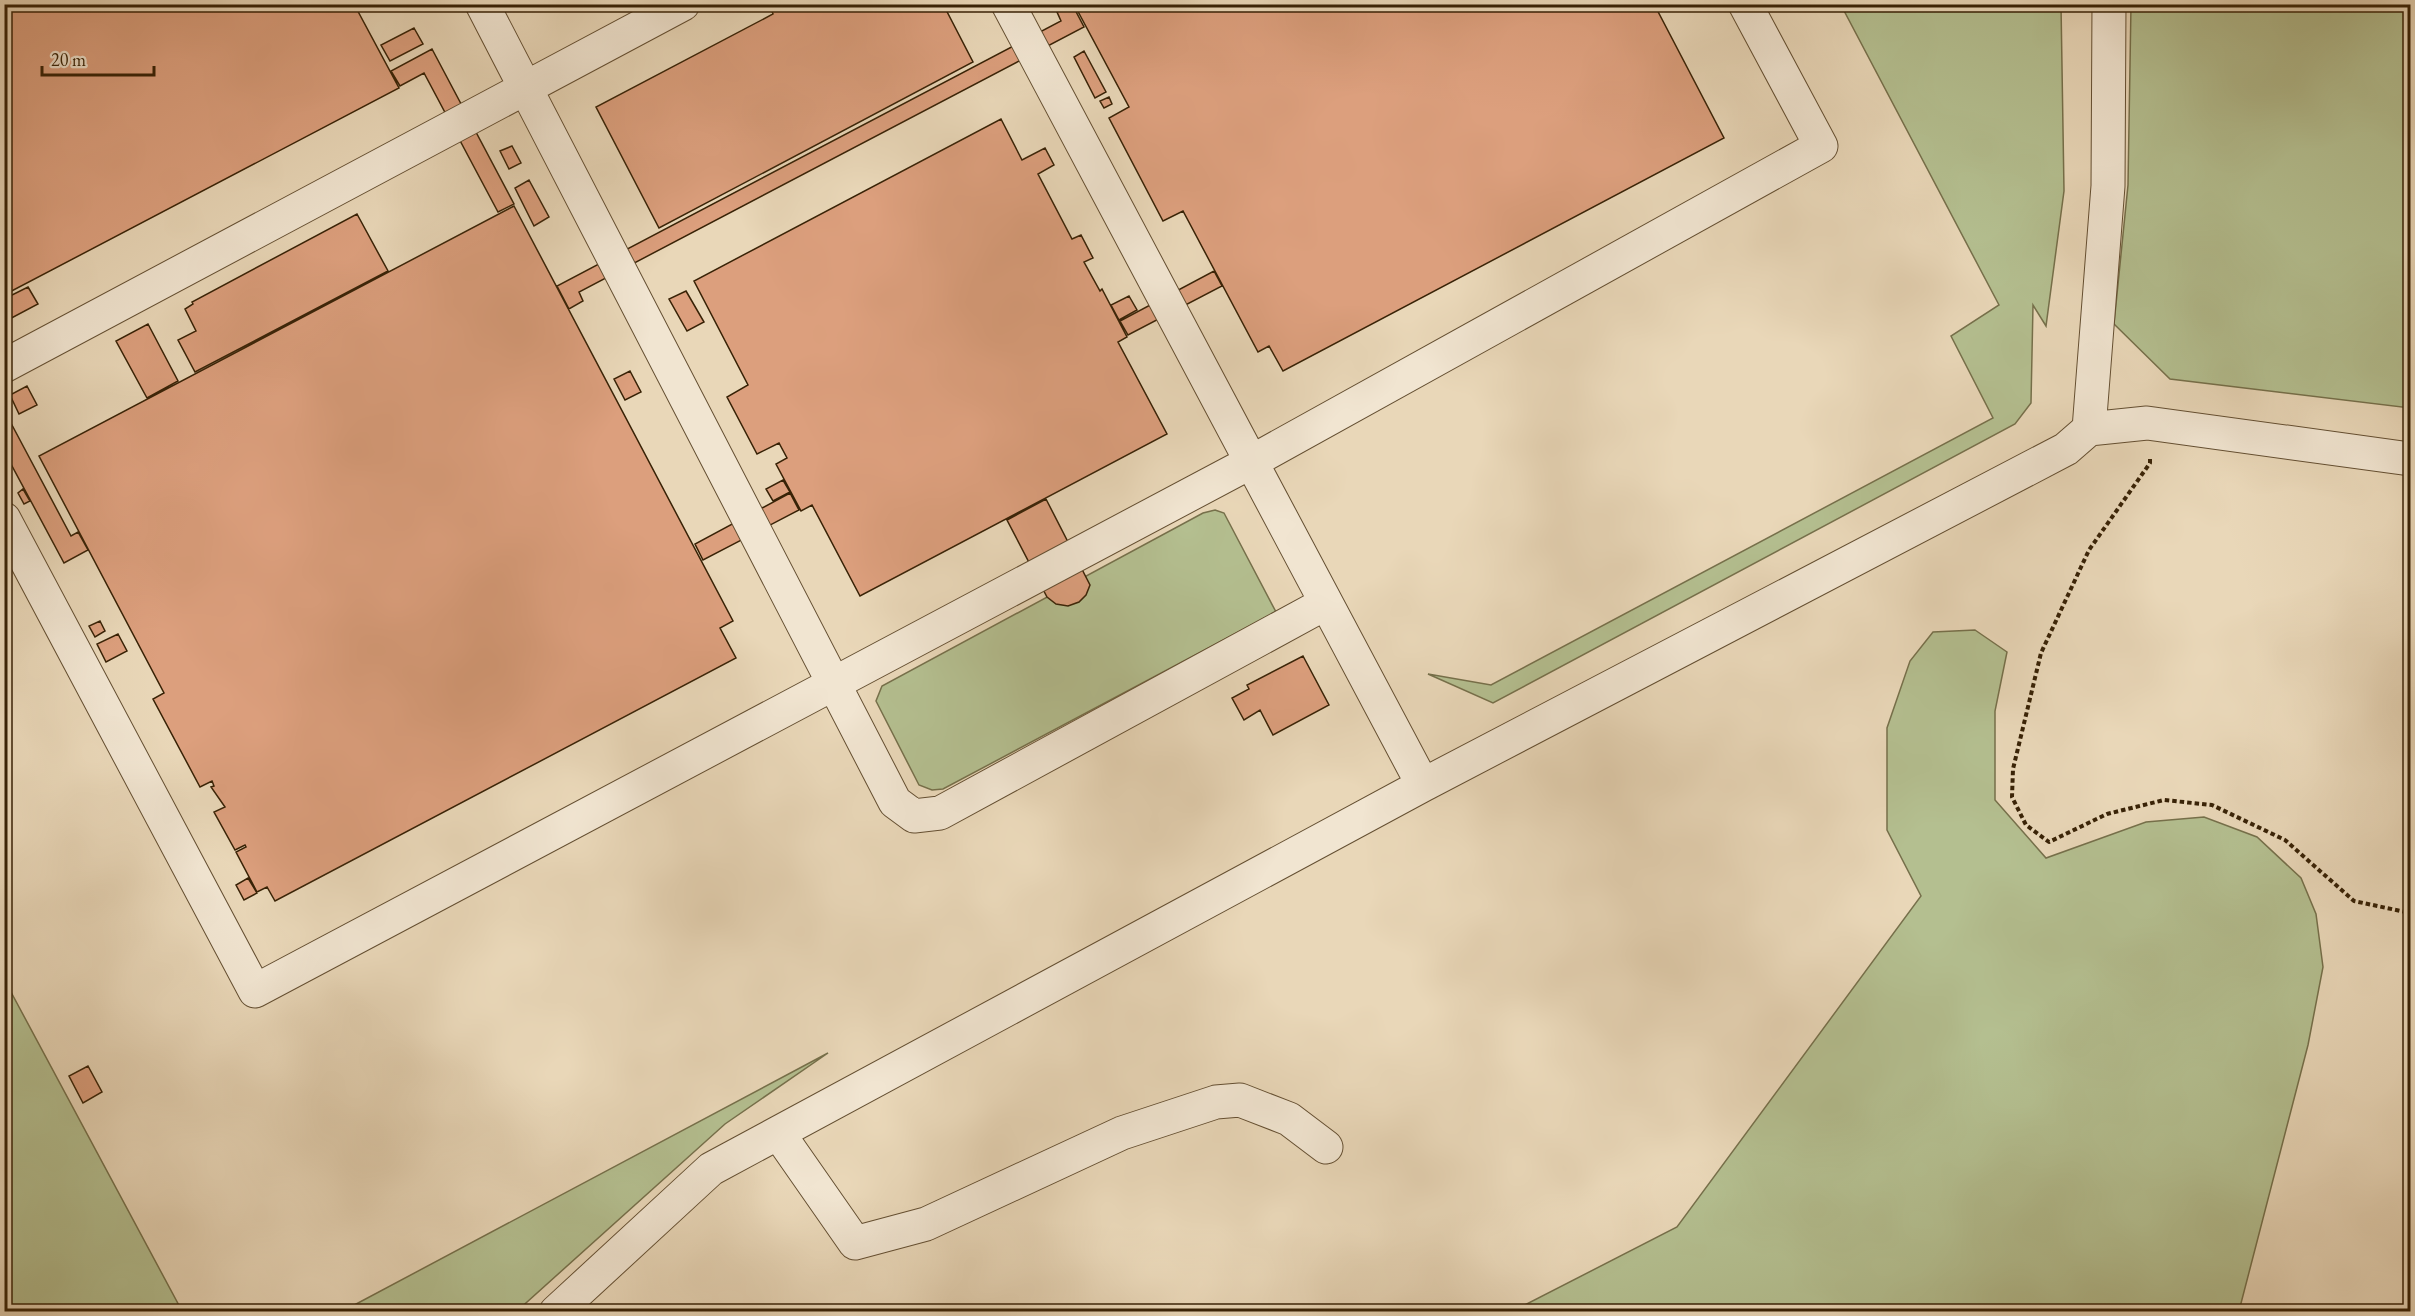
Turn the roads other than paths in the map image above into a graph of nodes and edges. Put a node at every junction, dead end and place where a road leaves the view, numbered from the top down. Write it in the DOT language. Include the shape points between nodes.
graph roads {
  1 [pos="482,4"];
  2 [pos="683,4"];
  3 [pos="1008,4"];
  4 [pos="1745,4"];
  5 [pos="2109,4"];
  6 [pos="526,88"];
  7 [pos="4,366"];
  8 [pos="2089,429"];
  9 [pos="2410,459"];
  10 [pos="1251,462"];
  11 [pos="4,519"];
  12 [pos="1326,603"];
  13 [pos="834,683"];
  14 [pos="1423,785"];
  15 [pos="779,1134"];
  16 [pos="1326,1146"];
  17 [pos="556,1311"];
  1 -- 6 [label="street"];
  2 -- 6 [label="street"];
  3 -- 10 [label="street"];
  4 -- 10 [label="street" via="1821,146"];
  5 -- 8 [label="street" via="2108,186"];
  6 -- 7 [label="street"];
  6 -- 13 [label="street"];
  8 -- 9 [label="street" via="2147,423"];
  8 -- 14 [label="street" via="2066,449"];
  10 -- 12 [label="street"];
  10 -- 13 [label="street"];
  11 -- 13 [label="street" via="255,991"];
  12 -- 13 [label="street" via="940,813 914,816 895,802"];
  12 -- 14 [label="street"];
  14 -- 15 [label="street"];
  15 -- 16 [label="street" via="855,1243 926,1224 1122,1133 1216,1102 1240,1100 1289,1119"];
  15 -- 17 [label="street" via="711,1169"];
}
